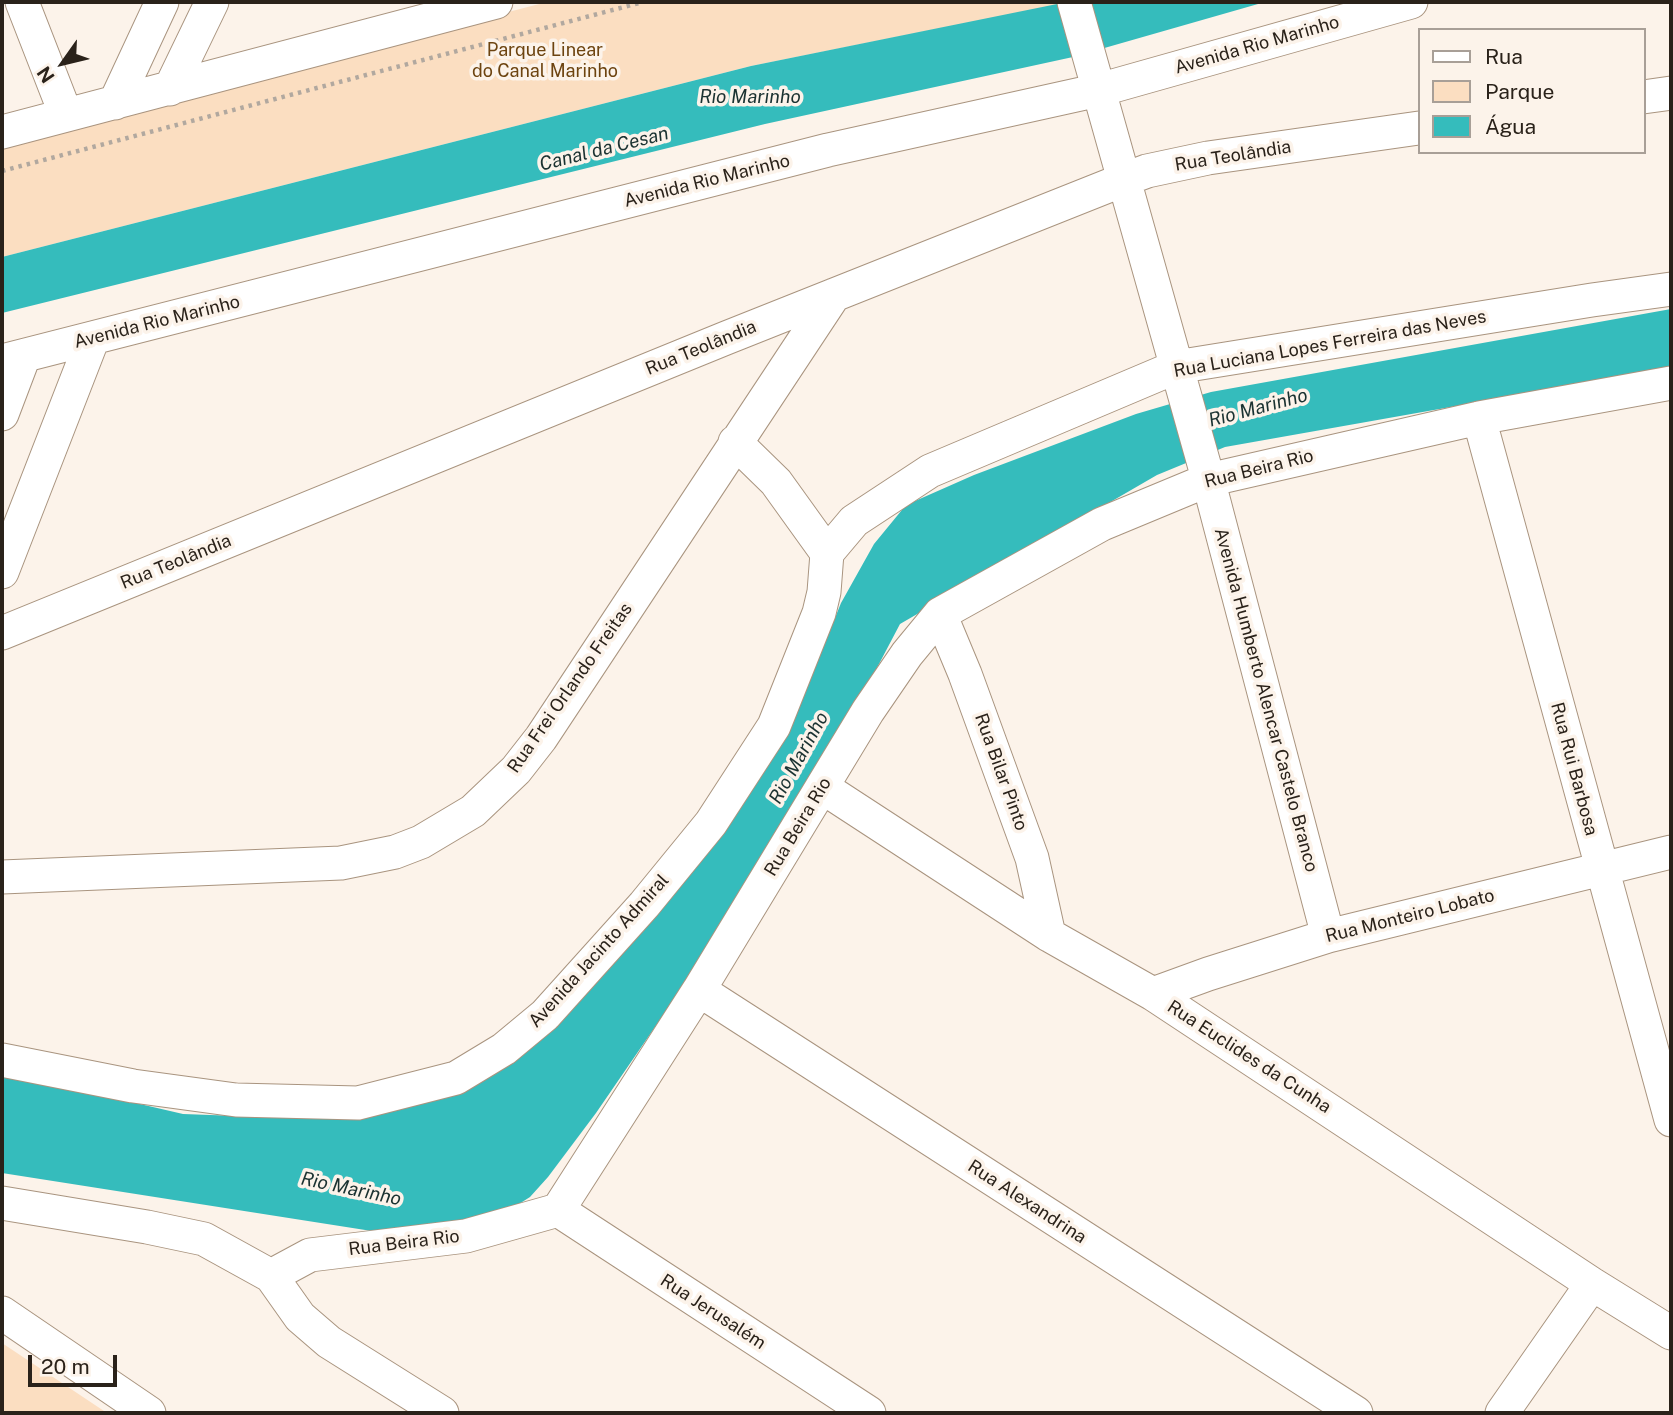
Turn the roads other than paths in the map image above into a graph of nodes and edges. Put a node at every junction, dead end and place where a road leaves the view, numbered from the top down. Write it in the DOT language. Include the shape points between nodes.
graph roads {
  1 [pos="22,2"];
  2 [pos="163,2"];
  3 [pos="212,2"];
  4 [pos="496,2"];
  5 [pos="1074,2"];
  6 [pos="1411,2"];
  7 [pos="1095,78"];
  8 [pos="170,89"];
  9 [pos="1671,93"];
  10 [pos="1645,97"];
  11 [pos="115,103"];
  12 [pos="66,115"];
  13 [pos="1418,128"];
  14 [pos="2,132"];
  15 [pos="1123,180"];
  16 [pos="1671,289"];
  17 [pos="834,295"];
  18 [pos="93,338"];
  19 [pos="13,359"];
  20 [pos="1180,378"];
  21 [pos="1671,383"];
  22 [pos="2,414"];
  23 [pos="1479,418"];
  24 [pos="735,442"];
  25 [pos="1206,472"];
  26 [pos="827,553"];
  27 [pos="2,572"];
  28 [pos="940,614"];
  29 [pos="2,633"];
  30 [pos="822,787"];
  31 [pos="1671,852"];
  32 [pos="1601,869"];
  33 [pos="2,877"];
  34 [pos="1049,935"];
  35 [pos="1328,936"];
  36 [pos="699,990"];
  37 [pos="1153,995"];
  38 [pos="2,1060"];
  39 [pos="1671,1120"];
  40 [pos="2,1203"];
  41 [pos="558,1210"];
  42 [pos="271,1276"];
  43 [pos="1592,1284"];
  44 [pos="2,1313"];
  45 [pos="1666,1322"];
  46 [pos="149,1413"];
  47 [pos="442,1413"];
  48 [pos="869,1413"];
  49 [pos="1356,1413"];
  50 [pos="1502,1413"];
  1 -- 12 [label="street"];
  2 -- 11 [label="street"];
  3 -- 8 [label="street"];
  4 -- 8 [label="street"];
  5 -- 7 [label="street, Avenida Humberto Alencar Castelo Branco"];
  6 -- 7 [label="street, Avenida Rio Marinho"];
  7 -- 15 [label="street, Avenida Humberto Alencar Castelo Branco"];
  7 -- 18 [label="street, Avenida Rio Marinho"];
  8 -- 11 [label="street"];
  9 -- 10 [label="street"];
  11 -- 12 [label="street"];
  12 -- 14 [label="street"];
  13 -- 15 [label="street, Rua Teolândia" via="1208,158"];
  15 -- 17 [label="street, Rua Teolândia"];
  15 -- 20 [label="street, Avenida Humberto Alencar Castelo Branco"];
  16 -- 20 [label="street, Rua Luciana Lopes Ferreira das Neves" via="1579,302"];
  17 -- 24 [label="street, Rua Frei Orlando Freitas"];
  17 -- 29 [label="street, Rua Teolândia"];
  18 -- 19 [label="street, Avenida Rio Marinho"];
  18 -- 27 [label="street"];
  19 -- 22 [label="street"];
  20 -- 25 [label="street, Avenida Humberto Alencar Castelo Branco"];
  20 -- 26 [label="street, Rua Luciana Lopes Ferreira das Neves" via="930,471 854,521"];
  21 -- 23 [label="street, Rua Beira Rio"];
  23 -- 25 [label="street, Rua Beira Rio"];
  23 -- 32 [label="street, Rua Rui Barbosa"];
  24 -- 26 [label="street" via="776,482"];
  24 -- 33 [label="street, Rua Frei Orlando Freitas" via="541,737 516,770 473,811 447,828 395,852 341,863"];
  25 -- 28 [label="street, Rua Beira Rio"];
  25 -- 35 [label="street, Avenida Humberto Alencar Castelo Branco"];
  26 -- 38 [label="street, Avenida Jacinto Admiral" via="819,613 774,726 718,813 554,1005 504,1049 456,1078 358,1103 236,1100 133,1086"];
  28 -- 30 [label="street, Rua Beira Rio" via="899,666"];
  28 -- 34 [label="street, Rua Bilar Pinto" via="1032,858"];
  30 -- 34 [label="street, Rua Euclides da Cunha"];
  30 -- 36 [label="street, Rua Beira Rio"];
  31 -- 32 [label="street, Rua Monteiro Lobato"];
  32 -- 35 [label="street, Rua Monteiro Lobato"];
  32 -- 39 [label="street, Rua Rui Barbosa"];
  34 -- 37 [label="street, Rua Euclides da Cunha"];
  35 -- 37 [label="street, Rua Monteiro Lobato"];
  36 -- 41 [label="street, Rua Beira Rio"];
  36 -- 49 [label="street, Rua Alexandrina"];
  37 -- 43 [label="street, Rua Euclides da Cunha"];
  40 -- 42 [label="street" via="204,1239"];
  41 -- 42 [label="street, Rua Beira Rio" via="466,1236 310,1255"];
  41 -- 48 [label="street, Rua Jerusalém"];
  42 -- 47 [label="street" via="300,1317 329,1342"];
  43 -- 45 [label="street, Rua Euclides da Cunha"];
  43 -- 50 [label="street"];
  44 -- 46 [label="street"];
}
